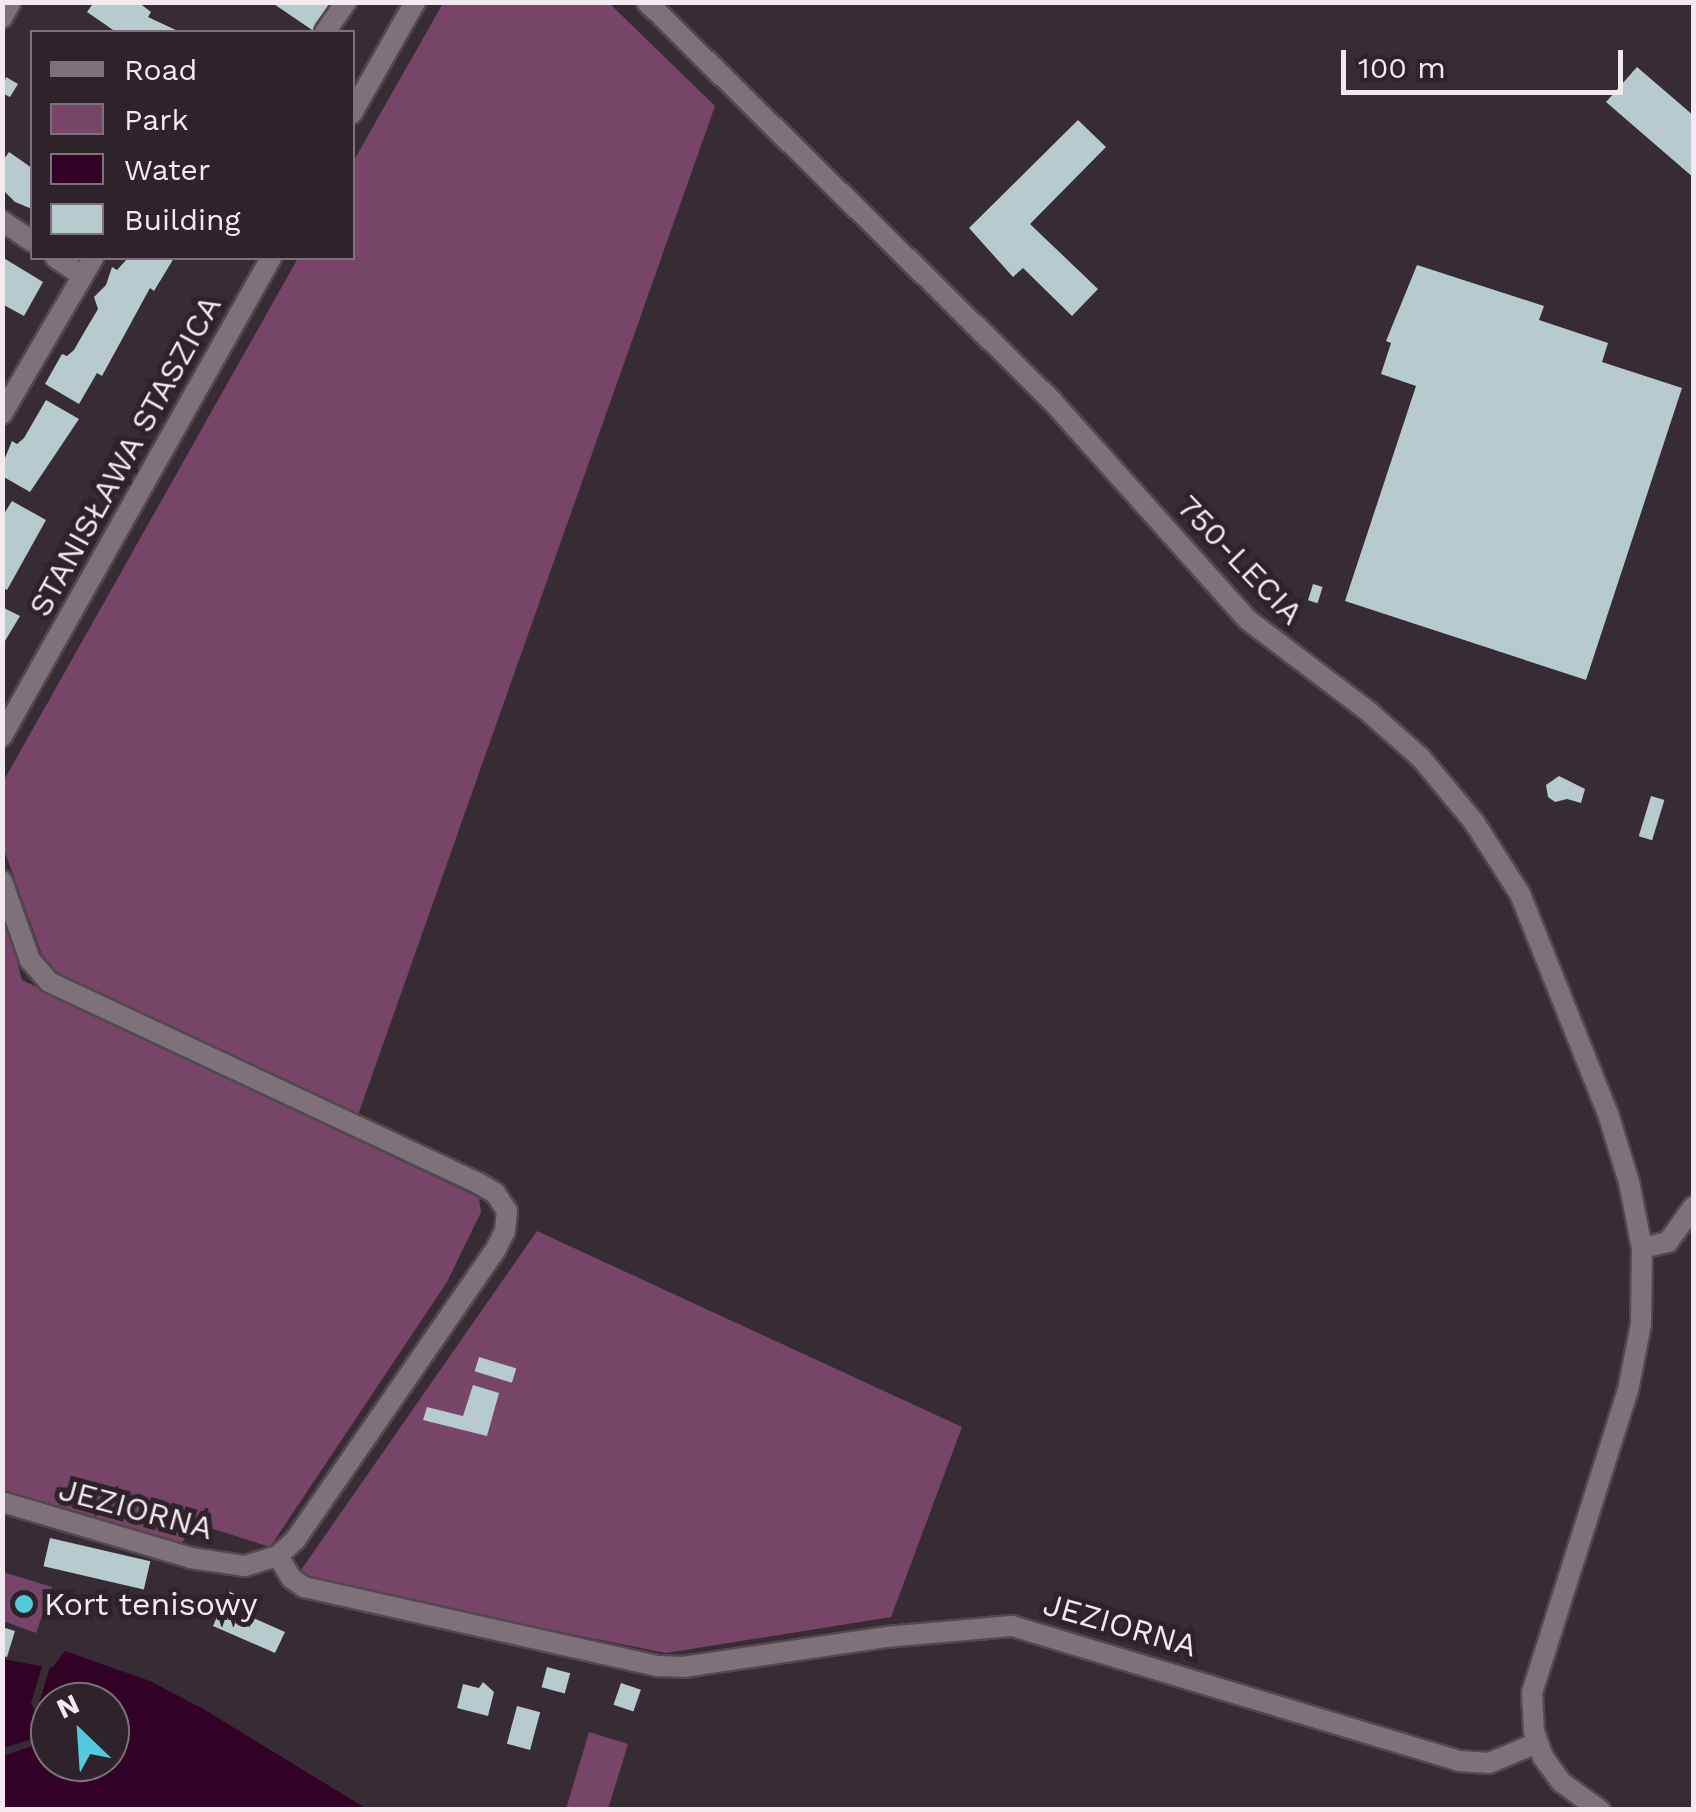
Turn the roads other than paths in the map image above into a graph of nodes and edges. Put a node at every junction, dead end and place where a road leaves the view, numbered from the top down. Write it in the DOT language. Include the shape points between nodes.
graph roads {
  1 [pos="10,2"];
  2 [pos="346,2"];
  3 [pos="414,2"];
  4 [pos="647,2"];
  5 [pos="2,18"];
  6 [pos="327,30"];
  7 [pos="355,108"];
  8 [pos="2,221"];
  9 [pos="30,240"];
  10 [pos="270,260"];
  11 [pos="88,266"];
  12 [pos="2,414"];
  13 [pos="2,736"];
  14 [pos="2,881"];
  15 [pos="1694,1206"];
  16 [pos="1642,1248"];
  17 [pos="2,1502"];
  18 [pos="278,1556"];
  19 [pos="1537,1743"];
  20 [pos="1600,1810"];
  1 -- 5 [label="street"];
  2 -- 6 [label="street"];
  3 -- 7 [label="street"];
  4 -- 16 [label="street, 750-LECIA" via="1052,401 1235,606 1406,743 1459,802 1500,858 1548,957 1623,1160"];
  8 -- 9 [label="street"];
  10 -- 13 [label="street, STANISŁAWA STASZICA"];
  11 -- 12 [label="street"];
  14 -- 18 [label="street" via="30,960 49,982 487,1187 506,1211 496,1248"];
  15 -- 16 [label="street" via="1674,1238"];
  16 -- 19 [label="street" via="1634,1368 1534,1683"];
  17 -- 18 [label="street, JEZIORNA" via="192,1558 246,1566"];
  18 -- 19 [label="street, JEZIORNA" via="304,1587 658,1666 1012,1626 1474,1764"];
  19 -- 20 [label="street" via="1561,1782"];
}
